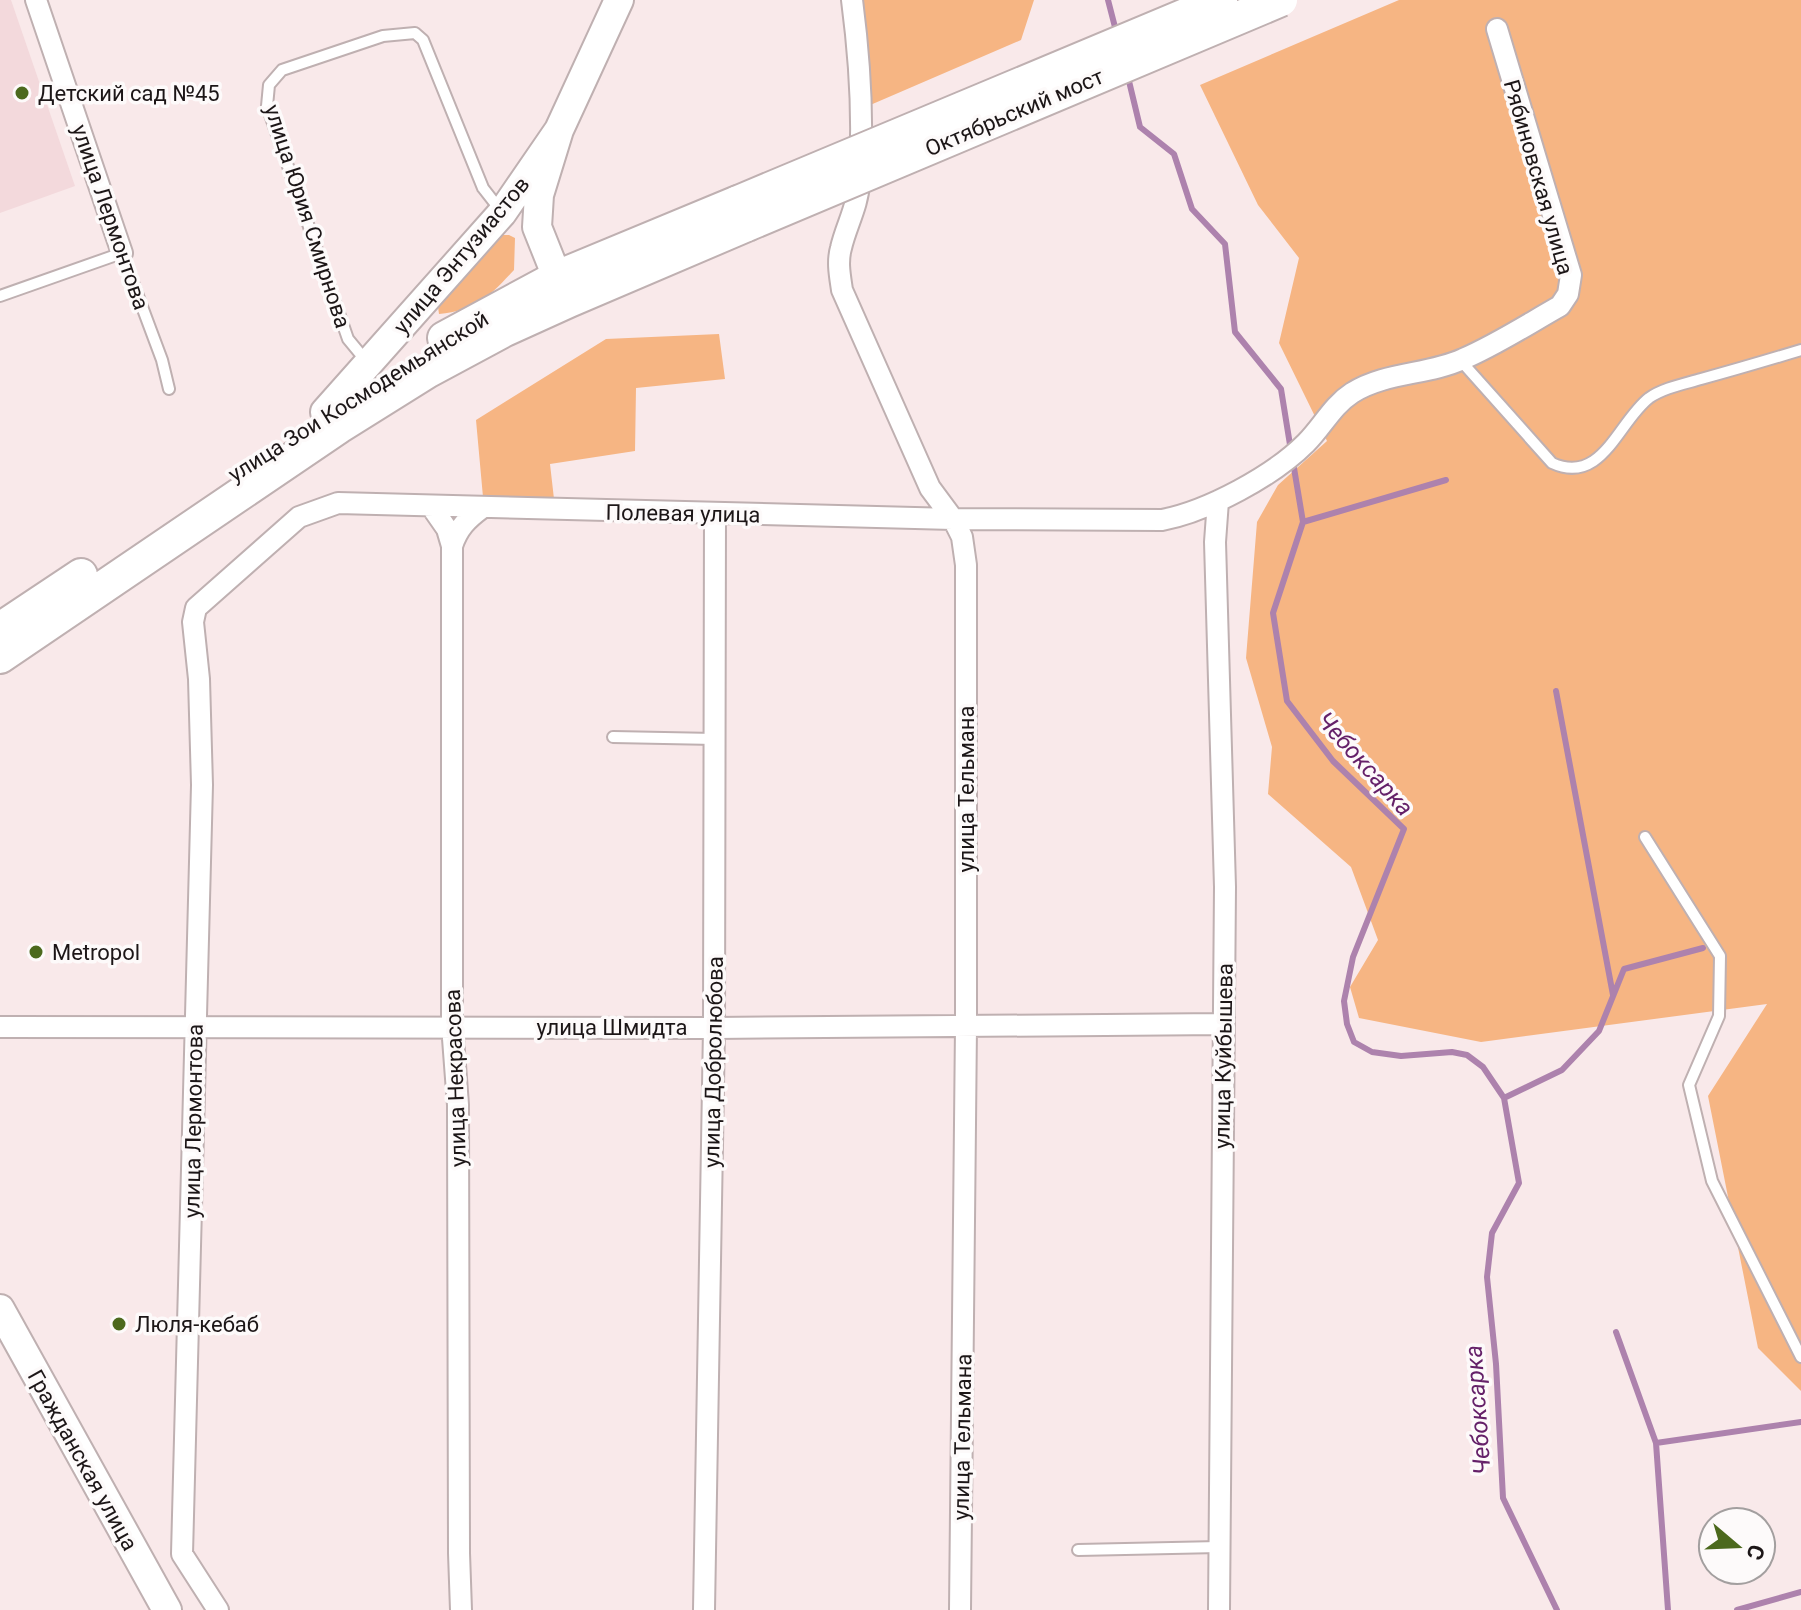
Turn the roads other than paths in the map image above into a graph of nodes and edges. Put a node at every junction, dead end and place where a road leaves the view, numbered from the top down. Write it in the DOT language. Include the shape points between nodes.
graph roads {
  1 [pos="36,0"];
  2 [pos="619,0"];
  3 [pos="852,0"];
  4 [pos="1221,0"];
  5 [pos="1281,0"];
  6 [pos="1497,29"];
  7 [pos="559,130"];
  8 [pos="502,213"];
  9 [pos="742,213"];
  10 [pos="122,253"];
  11 [pos="563,289"];
  12 [pos="0,296"];
  13 [pos="1801,350"];
  14 [pos="1461,361"];
  15 [pos="369,363"];
  16 [pos="169,389"];
  17 [pos="325,412"];
  18 [pos="1267,472"];
  19 [pos="1218,501"];
  20 [pos="431,506"];
  21 [pos="482,508"];
  22 [pos="715,513"];
  23 [pos="953,519"];
  24 [pos="452,546"];
  25 [pos="193,622"];
  26 [pos="0,629"];
  27 [pos="0,657"];
  28 [pos="613,737"];
  29 [pos="715,739"];
  30 [pos="1645,837"];
  31 [pos="1223,1024"];
  32 [pos="196,1025"];
  33 [pos="452,1025"];
  34 [pos="966,1026"];
  35 [pos="0,1027"];
  36 [pos="714,1028"];
  37 [pos="0,1309"];
  38 [pos="1801,1357"];
  39 [pos="1219,1547"];
  40 [pos="1078,1550"];
  41 [pos="167,1610"];
  42 [pos="218,1610"];
  43 [pos="461,1610"];
  44 [pos="704,1610"];
  45 [pos="960,1610"];
  46 [pos="1219,1610"];
  1 -- 10 [label="street, улица Лермонтова"];
  2 -- 7 [label="main road, улица Энтузиастов"];
  3 -- 23 [label="street, улица Тельмана" via="860,54 859,186 840,249 842,290 930,488"];
  4 -- 9 [label="main road, Октябрьский мост, bridge"];
  5 -- 9 [label="main road, Октябрьский мост, bridge"];
  6 -- 14 [label="street, Рябиновская улица" via="1571,275 1560,306"];
  7 -- 8 [label="main road, улица Энтузиастов"];
  7 -- 11 [label="main road, улица Энтузиастов" via="537,212 539,236"];
  8 -- 15 [label="main road, улица Энтузиастов"];
  8 -- 15 [label="lane, улица Юрия Смирнова" via="483,188 423,40 415,33 383,36 282,70 269,85 267,106 348,339"];
  9 -- 11 [label="main road, улица Зои Космодемьянской"];
  10 -- 12 [label="lane"];
  10 -- 16 [label="lane, улица Лермонтова"];
  11 -- 17 [label="main road, улица Зои Космодемьянской" via="443,339"];
  11 -- 27 [label="main road, улица Зои Космодемьянской" via="377,403"];
  13 -- 14 [label="lane" via="1649,398 1602,454 1587,466 1567,470 1552,463"];
  14 -- 18 [label="street, Рябиновская улица" via="1389,378 1353,393 1298,451"];
  15 -- 17 [label="main road, улица Энтузиастов"];
  17 -- 26 [label="main road, улица Зои Космодемьянской"];
  18 -- 19 [label="street, Полевая улица"];
  19 -- 23 [label="street, Полевая улица" via="1162,520"];
  19 -- 31 [label="street, улица Куйбышева"];
  20 -- 21 [label="street, Полевая улица"];
  20 -- 24 [label="street, улица Некрасова"];
  20 -- 25 [label="street, Полевая улица" via="338,503 299,517 196,608"];
  21 -- 22 [label="street, Полевая улица"];
  21 -- 24 [label="street" via="466,520"];
  22 -- 23 [label="street, Полевая улица"];
  22 -- 29 [label="street, улица Добролюбова"];
  23 -- 34 [label="street, улица Тельмана" via="966,565"];
  24 -- 33 [label="street, улица Некрасова"];
  25 -- 32 [label="street, улица Лермонтова" via="202,785"];
  28 -- 29 [label="lane"];
  29 -- 36 [label="street, улица Добролюбова"];
  30 -- 38 [label="lane" via="1720,956 1719,1016 1689,1085 1712,1181"];
  31 -- 34 [label="street, улица Шмидта"];
  31 -- 39 [label="street, улица Куйбышева"];
  32 -- 33 [label="street, улица Шмидта"];
  32 -- 35 [label="street, улица Шмидта"];
  32 -- 42 [label="street, улица Лермонтова" via="182,1554"];
  33 -- 36 [label="street, улица Шмидта"];
  33 -- 43 [label="street, улица Некрасова" via="458,1105"];
  34 -- 36 [label="street, улица Шмидта"];
  34 -- 45 [label="street, улица Тельмана"];
  36 -- 44 [label="street, улица Добролюбова"];
  37 -- 41 [label="main road, Гражданская улица"];
  39 -- 40 [label="lane"];
  39 -- 46 [label="street, улица Куйбышева"];
}
